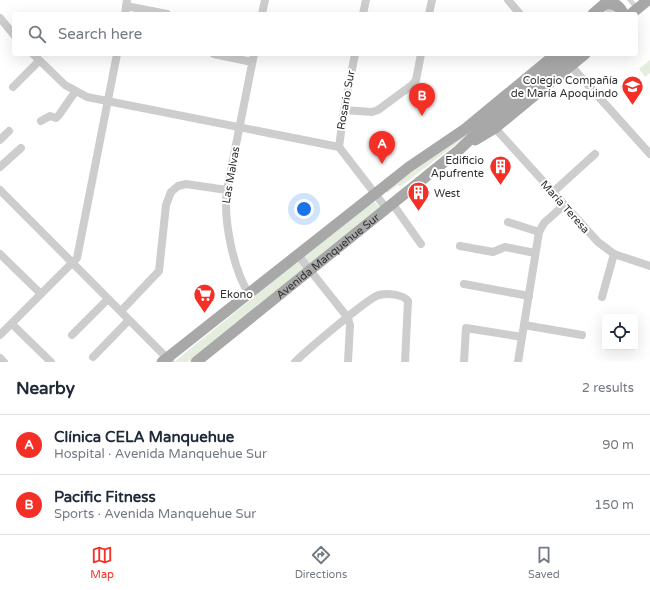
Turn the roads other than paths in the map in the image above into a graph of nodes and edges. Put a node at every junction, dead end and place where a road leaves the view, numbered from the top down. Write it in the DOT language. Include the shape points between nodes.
graph roads {
  1 [pos="265,0"];
  2 [pos="366,0"];
  3 [pos="432,0"];
  4 [pos="508,0"];
  5 [pos="648,0"];
  6 [pos="126,7"];
  7 [pos="606,7"];
  8 [pos="156,12"];
  9 [pos="262,12"];
  10 [pos="363,12"];
  11 [pos="429,12"];
  12 [pos="518,12"];
  13 [pos="597,12"];
  14 [pos="622,12"];
  15 [pos="634,12"];
  16 [pos="1,21"];
  17 [pos="12,32"];
  18 [pos="35,56"];
  19 [pos="117,56"];
  20 [pos="234,56"];
  21 [pos="355,56"];
  22 [pos="421,56"];
  23 [pos="543,56"];
  24 [pos="554,56"];
  25 [pos="568,56"];
  26 [pos="583,56"];
  27 [pos="253,58"];
  28 [pos="39,61"];
  29 [pos="571,66"];
  30 [pos="13,87"];
  31 [pos="75,92"];
  32 [pos="108,102"];
  33 [pos="344,110"];
  34 [pos="41,121"];
  35 [pos="239,127"];
  36 [pos="494,128"];
  37 [pos="9,131"];
  38 [pos="0,140"];
  39 [pos="339,147"];
  40 [pos="21,148"];
  41 [pos="459,150"];
  42 [pos="595,154"];
  43 [pos="650,154"];
  44 [pos="0,167"];
  45 [pos="409,167"];
  46 [pos="0,190"];
  47 [pos="227,190"];
  48 [pos="552,193"];
  49 [pos="376,194"];
  50 [pos="389,206"];
  51 [pos="563,206"];
  52 [pos="508,222"];
  53 [pos="539,232"];
  54 [pos="421,244"];
  55 [pos="460,246"];
  56 [pos="535,252"];
  57 [pos="0,254"];
  58 [pos="614,254"];
  59 [pos="298,255"];
  60 [pos="73,263"];
  61 [pos="650,266"];
  62 [pos="310,270"];
  63 [pos="464,284"];
  64 [pos="42,294"];
  65 [pos="249,294"];
  66 [pos="529,296"];
  67 [pos="602,297"];
  68 [pos="108,299"];
  69 [pos="121,311"];
  70 [pos="348,318"];
  71 [pos="130,320"];
  72 [pos="12,324"];
  73 [pos="524,325"];
  74 [pos="0,335"];
  75 [pos="72,335"];
  76 [pos="582,335"];
  77 [pos="522,337"];
  78 [pos="92,357"];
  79 [pos="0,358"];
  80 [pos="167,361"];
  81 [pos="4,362"];
  82 [pos="51,362"];
  83 [pos="196,362"];
  84 [pos="295,362"];
  85 [pos="348,362"];
  86 [pos="405,362"];
  87 [pos="464,362"];
  88 [pos="518,362"];
  1 -- 9 [label="street"];
  2 -- 10 [label="street"];
  3 -- 11 [label="street"];
  4 -- 12 [label="street"];
  5 -- 15 [label="main road"];
  6 -- 8 [label="street"];
  7 -- 13 [label="main road"];
  7 -- 14 [label="main road" via="616,4"];
  16 -- 17 [label="street"];
  18 -- 28 [label="street"];
  19 -- 32 [label="street"];
  20 -- 27 [label="street"];
  21 -- 33 [label="street, Rosario Sur"];
  22 -- 33 [label="street" via="416,80 384,105 372,112"];
  23 -- 45 [label="main road, Avenida Manquehue Sur"];
  24 -- 45 [label="main road, Avenida Manquehue Sur" via="465,129"];
  25 -- 41 [label="main road, Avenida Manquehue Sur"];
  26 -- 29 [label="main road, Avenida Manquehue Sur"];
  27 -- 35 [label="street, Las Malvas"];
  28 -- 30 [label="street"];
  28 -- 31 [label="street"];
  29 -- 36 [label="main road, Avenida Manquehue Sur"];
  29 -- 43 [label="street"];
  31 -- 32 [label="street"];
  31 -- 34 [label="street" via="56,118 50,116"];
  32 -- 35 [label="street"];
  32 -- 60 [label="street" via="80,246"];
  33 -- 39 [label="street, Rosario Sur"];
  35 -- 39 [label="street"];
  35 -- 47 [label="street, Las Malvas"];
  36 -- 41 [label="main road, Avenida Manquehue Sur"];
  36 -- 48 [label="street, María Teresa"];
  37 -- 38 [label="street"];
  39 -- 49 [label="street"];
  40 -- 44 [label="street"];
  41 -- 50 [label="main road, Avenida Manquehue Sur"];
  42 -- 48 [label="street"];
  45 -- 49 [label="main road, Avenida Manquehue Sur"];
  46 -- 60 [label="street"];
  47 -- 65 [label="street, Las Malvas" via="227,229 236,262"];
  47 -- 69 [label="street" via="190,184 178,186 171,192 166,205 160,271"];
  48 -- 51 [label="street, María Teresa"];
  49 -- 50 [label="street"];
  49 -- 59 [label="main road, Avenida Manquehue Sur"];
  50 -- 54 [label="street"];
  50 -- 62 [label="main road, Avenida Manquehue Sur"];
  51 -- 53 [label="street" via="544,223"];
  51 -- 58 [label="street, María Teresa" via="598,242"];
  52 -- 53 [label="street"];
  53 -- 56 [label="street"];
  55 -- 56 [label="street" via="493,252 505,247"];
  56 -- 66 [label="street"];
  57 -- 64 [label="street"];
  58 -- 61 [label="street, María Teresa"];
  58 -- 67 [label="street"];
  59 -- 62 [label="street"];
  59 -- 65 [label="main road, Avenida Manquehue Sur"];
  60 -- 64 [label="street"];
  60 -- 68 [label="street"];
  62 -- 70 [label="street"];
  62 -- 83 [label="main road, Avenida Manquehue Sur"];
  63 -- 66 [label="street"];
  64 -- 72 [label="street"];
  65 -- 80 [label="main road, Avenida Manquehue Sur"];
  66 -- 73 [label="street"];
  68 -- 69 [label="street"];
  68 -- 75 [label="street"];
  69 -- 71 [label="street"];
  70 -- 84 [label="street"];
  70 -- 85 [label="street"];
  70 -- 86 [label="street" via="378,295 405,297 409,306"];
  71 -- 78 [label="street"];
  71 -- 80 [label="street"];
  72 -- 74 [label="street"];
  72 -- 82 [label="street"];
  73 -- 76 [label="street"];
  73 -- 77 [label="street"];
  77 -- 87 [label="street" via="466,328"];
  77 -- 88 [label="street"];
  79 -- 81 [label="street"];
}
